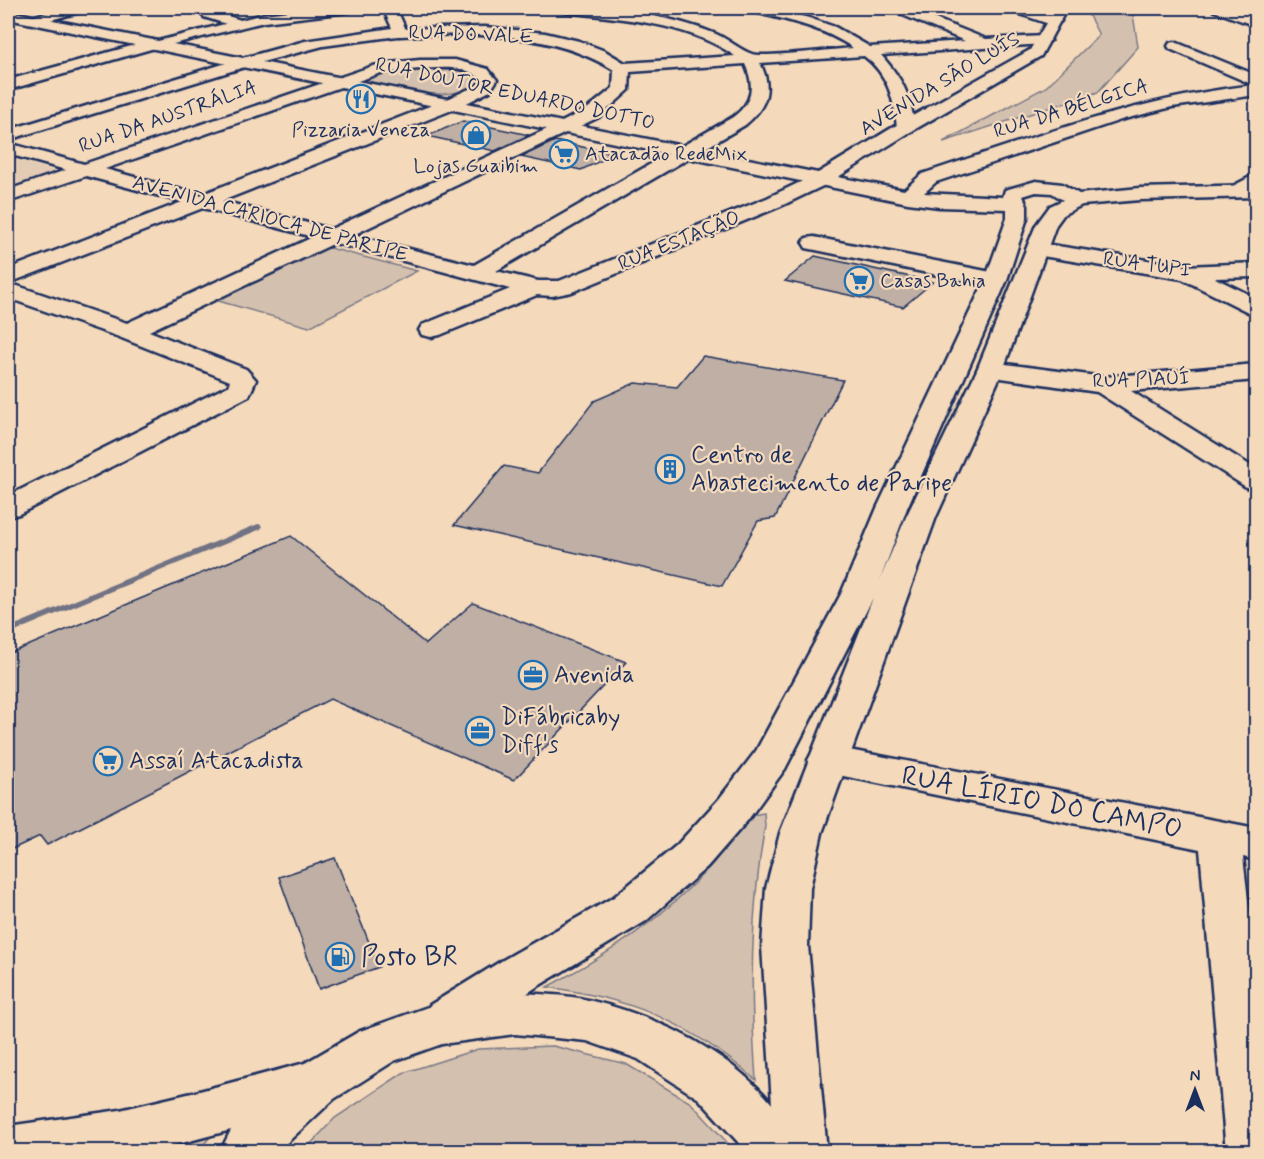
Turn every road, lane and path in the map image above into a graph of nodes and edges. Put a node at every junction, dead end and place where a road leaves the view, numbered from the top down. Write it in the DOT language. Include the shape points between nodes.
graph roads {
  1 [pos="78,8"];
  2 [pos="218,8"];
  3 [pos="348,8"];
  4 [pos="390,8"];
  5 [pos="564,8"];
  6 [pos="754,8"];
  7 [pos="898,8"];
  8 [pos="1016,8"];
  9 [pos="1061,8"];
  10 [pos="1219,8"];
  11 [pos="613,10"];
  12 [pos="8,15"];
  13 [pos="36,20"];
  14 [pos="1054,21"];
  15 [pos="1257,22"];
  16 [pos="239,24"];
  17 [pos="400,32"];
  18 [pos="539,37"];
  19 [pos="1044,40"];
  20 [pos="153,44"];
  21 [pos="1175,46"];
  22 [pos="991,49"];
  23 [pos="506,50"];
  24 [pos="871,52"];
  25 [pos="484,58"];
  26 [pos="749,59"];
  27 [pos="246,62"];
  28 [pos="1022,62"];
  29 [pos="462,66"];
  30 [pos="622,68"];
  31 [pos="343,81"];
  32 [pos="1257,81"];
  33 [pos="8,85"];
  34 [pos="1257,90"];
  35 [pos="451,104"];
  36 [pos="905,108"];
  37 [pos="929,114"];
  38 [pos="906,127"];
  39 [pos="564,128"];
  40 [pos="8,135"];
  41 [pos="8,148"];
  42 [pos="688,152"];
  43 [pos="83,169"];
  44 [pos="822,179"];
  45 [pos="1257,180"];
  46 [pos="1247,191"];
  47 [pos="1068,195"];
  48 [pos="8,196"];
  49 [pos="908,197"];
  50 [pos="198,202"];
  51 [pos="1015,204"];
  52 [pos="330,236"];
  53 [pos="814,243"];
  54 [pos="1038,249"];
  55 [pos="1257,270"];
  56 [pos="478,272"];
  57 [pos="1186,273"];
  58 [pos="8,277"];
  59 [pos="996,280"];
  60 [pos="533,288"];
  61 [pos="8,291"];
  62 [pos="1257,307"];
  63 [pos="430,330"];
  64 [pos="128,332"];
  65 [pos="990,370"];
  66 [pos="1257,372"];
  67 [pos="1104,385"];
  68 [pos="1257,481"];
  69 [pos="8,507"];
  70 [pos="828,760"];
  71 [pos="1238,841"];
  72 [pos="442,1023"];
  73 [pos="316,1083"];
  74 [pos="8,1151"];
  75 [pos="246,1152"];
  76 [pos="776,1152"];
  77 [pos="801,1152"];
  78 [pos="1252,1152"];
  1 -- 13 [label="street"];
  2 -- 16 [label="street" via="208,14"];
  3 -- 16 [label="street"];
  4 -- 17 [label="street"];
  5 -- 11 [label="street"];
  6 -- 24 [label="street" via="839,34"];
  7 -- 22 [label="street"];
  8 -- 14 [label="street"];
  9 -- 14 [label="street, AVENIDA SÃO LUÍS"];
  10 -- 15 [label="street"];
  11 -- 18 [label="street"];
  11 -- 26 [label="street" via="688,29"];
  12 -- 13 [label="street, RUA DOUTOR EDUARDO DOTTO"];
  13 -- 20 [label="street, RUA DOUTOR EDUARDO DOTTO"];
  14 -- 19 [label="street, AVENIDA SÃO LUÍS"];
  16 -- 20 [label="street"];
  17 -- 18 [label="street, RUA DO VALE" via="459,30"];
  17 -- 27 [label="street, RUA DO VALE" via="323,40"];
  18 -- 23 [label="street"];
  18 -- 30 [label="street, RUA DO VALE" via="591,51"];
  19 -- 22 [label="street"];
  19 -- 28 [label="street, AVENIDA SÃO LUÍS" via="1036,53"];
  20 -- 27 [label="street, RUA DOUTOR EDUARDO DOTTO"];
  20 -- 33 [label="street"];
  21 -- 32 [label="street"];
  22 -- 24 [label="street"];
  22 -- 28 [label="street"];
  24 -- 26 [label="street"];
  24 -- 36 [label="street" via="892,76"];
  25 -- 29 [label="street"];
  26 -- 30 [label="street"];
  26 -- 42 [label="street" via="761,86 756,104 737,122"];
  27 -- 31 [label="street, RUA DOUTOR EDUARDO DOTTO"];
  27 -- 40 [label="street, RUA DO VALE"];
  28 -- 37 [label="street, AVENIDA SÃO LUÍS"];
  29 -- 31 [label="street, RUA DA AUSTRÁLIA" via="397,66 364,72"];
  29 -- 35 [label="street" via="481,71 489,80 484,87"];
  30 -- 39 [label="street" via="621,90 593,113"];
  31 -- 35 [label="street, RUA DOUTOR EDUARDO DOTTO"];
  31 -- 43 [label="street, RUA DA AUSTRÁLIA"];
  34 -- 49 [label="street, RUA DA BÉLGICA" via="1172,102 1118,115 929,178"];
  35 -- 39 [label="street, RUA DOUTOR EDUARDO DOTTO"];
  35 -- 50 [label="street"];
  36 -- 37 [label="street"];
  36 -- 38 [label="street"];
  37 -- 38 [label="street, AVENIDA SÃO LUÍS"];
  38 -- 44 [label="street, AVENIDA SÃO LUÍS"];
  39 -- 42 [label="street, RUA DOUTOR EDUARDO DOTTO"];
  39 -- 52 [label="street"];
  41 -- 43 [label="street, AVENIDA CARIOCA DE PARIPE"];
  42 -- 44 [label="street, RUA DOUTOR EDUARDO DOTTO"];
  42 -- 56 [label="street"];
  43 -- 48 [label="street, RUA DA AUSTRÁLIA"];
  43 -- 50 [label="street, AVENIDA CARIOCA DE PARIPE"];
  44 -- 49 [label="street, RUA DOUTOR EDUARDO DOTTO"];
  44 -- 60 [label="street, RUA ESTAÇÃO" via="564,287"];
  45 -- 46 [label="street"];
  46 -- 47 [label="street"];
  47 -- 51 [label="street" via="1041,187 1021,188 1012,195"];
  47 -- 54 [label="street" via="1046,225"];
  49 -- 51 [label="street, RUA DOUTOR EDUARDO DOTTO"];
  50 -- 52 [label="street, AVENIDA CARIOCA DE PARIPE"];
  50 -- 58 [label="street"];
  51 -- 59 [label="street" via="1017,218"];
  52 -- 56 [label="street, AVENIDA CARIOCA DE PARIPE"];
  52 -- 64 [label="street"];
  53 -- 59 [label="street"];
  54 -- 57 [label="street, RUA TUPI"];
  54 -- 65 [label="street"];
  55 -- 57 [label="street, RUA TUPI"];
  56 -- 60 [label="street, AVENIDA CARIOCA DE PARIPE"];
  57 -- 62 [label="street"];
  59 -- 72 [label="street" via="892,508 858,594 771,759 733,810 692,856 630,909"];
  60 -- 63 [label="street"];
  61 -- 64 [label="street"];
  64 -- 69 [label="street" via="237,374 243,380 240,390"];
  65 -- 67 [label="street, RUA PIAUÍ"];
  65 -- 70 [label="street" via="921,517"];
  66 -- 67 [label="street, RUA PIAUÍ"];
  67 -- 68 [label="street"];
  70 -- 71 [label="street, RUA LÍRIO DO CAMPO"];
  70 -- 77 [label="street" via="801,833 788,888 785,946"];
  71 -- 78 [label="street"];
  72 -- 73 [label="street" via="377,1046"];
  72 -- 76 [label="street" via="514,1013 587,1020 655,1043 717,1083 769,1138"];
  73 -- 74 [label="street" via="130,1131"];
  73 -- 75 [label="street" via="258,1135"];
}
